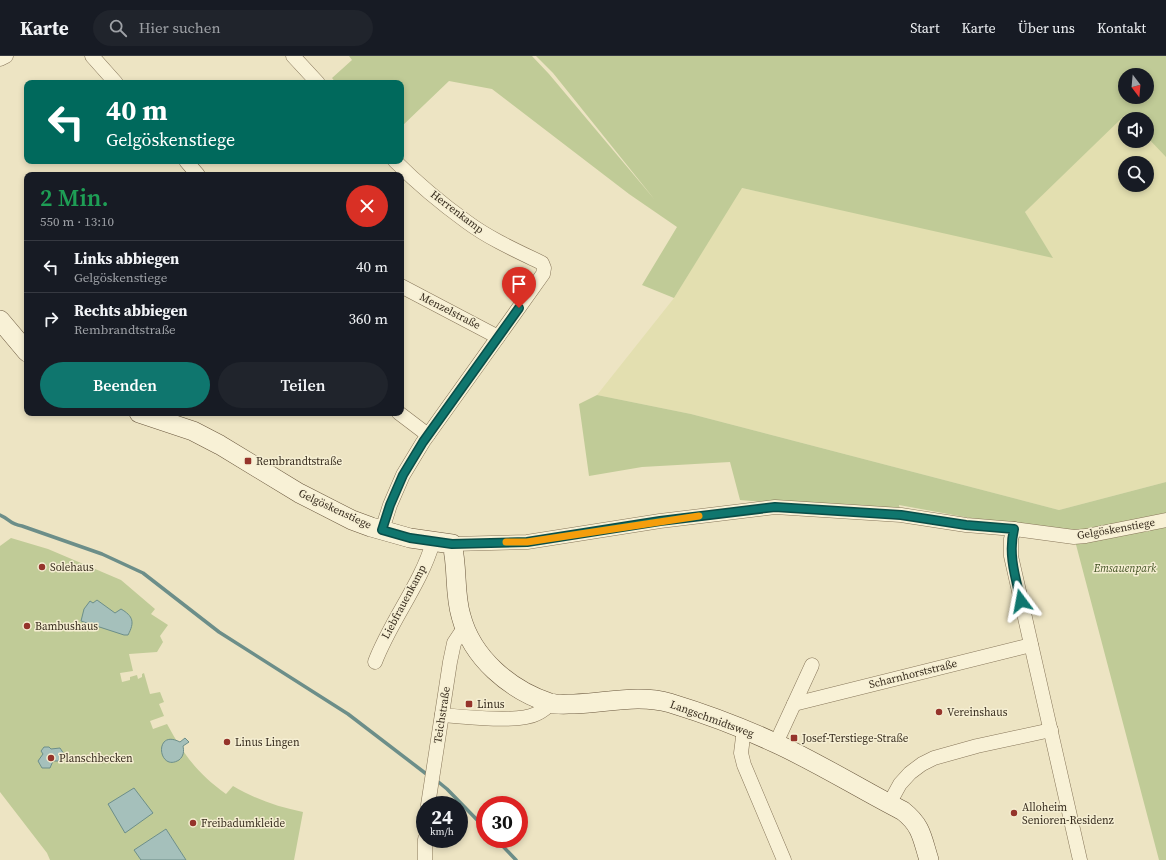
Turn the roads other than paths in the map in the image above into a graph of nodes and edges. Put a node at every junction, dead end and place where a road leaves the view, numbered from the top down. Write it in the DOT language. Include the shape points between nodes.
graph roads {
  1 [pos="6,56"];
  2 [pos="92,56"];
  3 [pos="293,56"];
  4 [pos="0,60"];
  5 [pos="113,80"];
  6 [pos="315,80"];
  7 [pos="189,164"];
  8 [pos="195,172"];
  9 [pos="404,172"];
  10 [pos="404,288"];
  11 [pos="0,320"];
  12 [pos="498,337"];
  13 [pos="24,348"];
  14 [pos="148,416"];
  15 [pos="403,416"];
  16 [pos="428,435"];
  17 [pos="1166,520"];
  18 [pos="1014,529"];
  19 [pos="382,530"];
  20 [pos="433,542"];
  21 [pos="452,544"];
  22 [pos="464,628"];
  23 [pos="1031,645"];
  24 [pos="376,662"];
  25 [pos="812,665"];
  26 [pos="552,703"];
  27 [pos="794,704"];
  28 [pos="442,715"];
  29 [pos="744,729"];
  30 [pos="1051,730"];
  31 [pos="776,743"];
  32 [pos="430,796"];
  33 [pos="889,804"];
  34 [pos="425,848"];
  35 [pos="425,860"];
  36 [pos="784,860"];
  37 [pos="929,860"];
  38 [pos="1080,860"];
  1 -- 4 [label="street"];
  2 -- 5 [label="street"];
  3 -- 6 [label="street"];
  7 -- 8 [label="street"];
  9 -- 12 [label="street, Herrenkamp" via="468,222 542,263 542,274"];
  10 -- 12 [label="street, Menzelstraße"];
  11 -- 13 [label="street"];
  12 -- 16 [label="street"];
  14 -- 19 [label="street, Gelgöskenstiege" via="192,431 325,507"];
  15 -- 16 [label="street"];
  16 -- 19 [label="street" via="403,475"];
  17 -- 18 [label="street, Gelgöskenstiege" via="1074,537"];
  18 -- 21 [label="street, Gelgöskenstiege" via="901,515 775,507 660,521 527,542"];
  18 -- 23 [label="street" via="1011,556"];
  19 -- 20 [label="street, Gelgöskenstiege"];
  20 -- 21 [label="street, Gelgöskenstiege"];
  20 -- 24 [label="street, Liebfrauenkamp" via="417,579 382,643"];
  21 -- 22 [label="street, Langschmidtsweg"];
  22 -- 26 [label="street, Langschmidtsweg" via="479,653 501,676 519,689"];
  22 -- 28 [label="street, Teichstraße" via="454,643"];
  23 -- 27 [label="street, Scharnhorststraße"];
  23 -- 30 [label="street"];
  25 -- 27 [label="street"];
  26 -- 28 [label="street" via="536,715 523,717"];
  26 -- 29 [label="street, Langschmidtsweg" via="599,703 644,698 668,702"];
  27 -- 31 [label="street"];
  28 -- 32 [label="street, Teichstraße"];
  29 -- 31 [label="street, Langschmidtsweg"];
  29 -- 36 [label="street" via="741,753 744,765"];
  30 -- 33 [label="street" via="934,758 910,773 900,784"];
  30 -- 38 [label="street"];
  31 -- 33 [label="street, Langschmidtsweg"];
  33 -- 37 [label="street, Langschmidtsweg" via="908,814 919,828"];
  34 -- 35 [label="street"];
}
